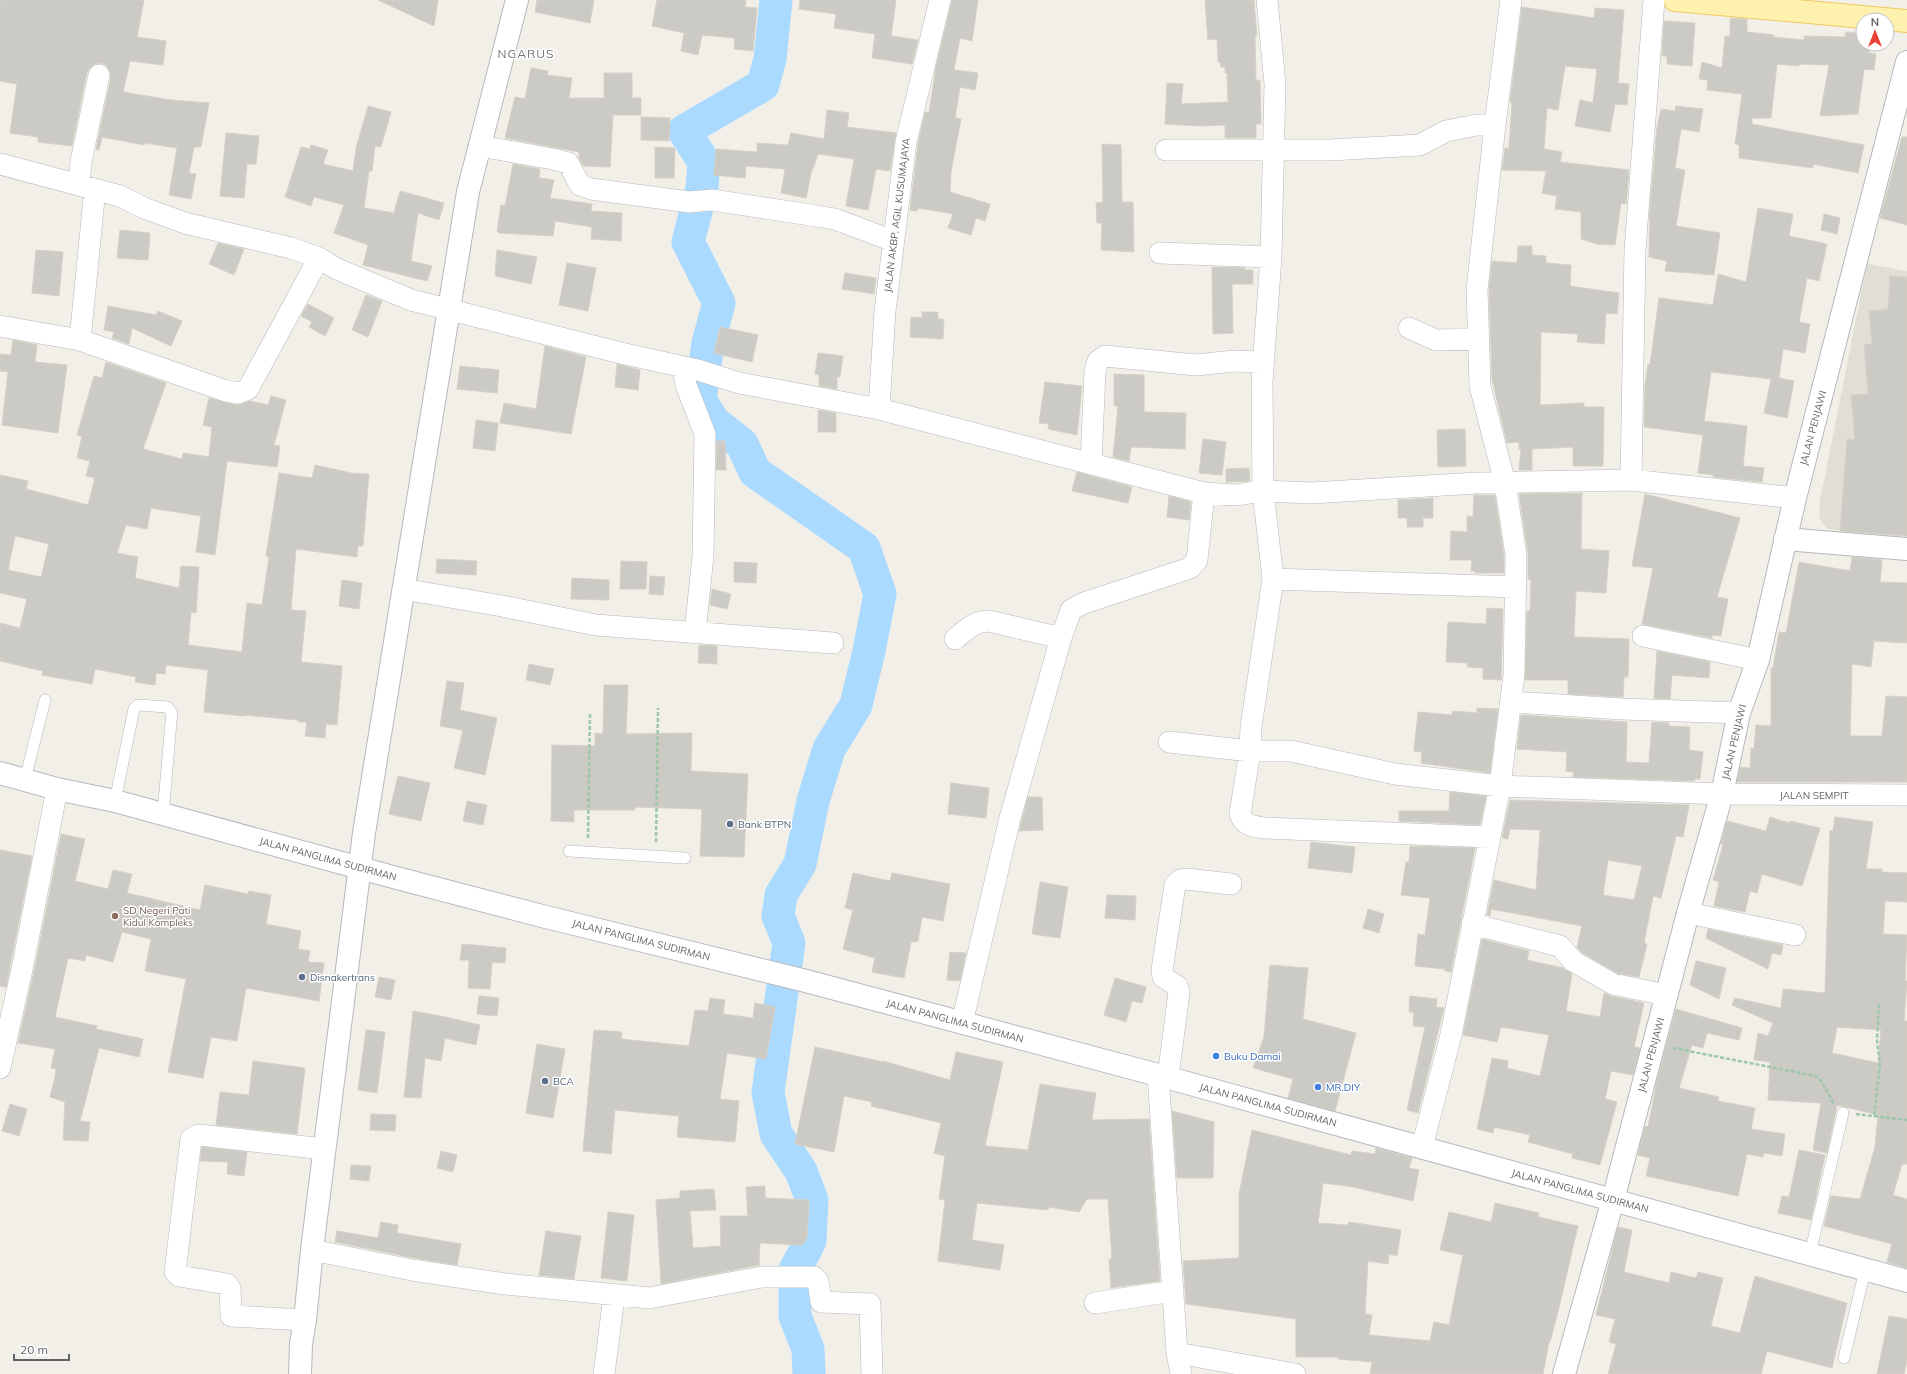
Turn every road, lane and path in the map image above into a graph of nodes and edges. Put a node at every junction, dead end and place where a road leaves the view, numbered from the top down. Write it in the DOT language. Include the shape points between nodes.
graph roads {
  1 [pos="517,0"];
  2 [pos="940,0"];
  3 [pos="1267,0"];
  4 [pos="1510,0"];
  5 [pos="1654,0"];
  6 [pos="1675,0"];
  7 [pos="1907,21"];
  8 [pos="1907,62"];
  9 [pos="100,75"];
  10 [pos="1495,125"];
  11 [pos="480,146"];
  12 [pos="1166,150"];
  13 [pos="1273,150"];
  14 [pos="0,164"];
  15 [pos="87,187"];
  16 [pos="893,241"];
  17 [pos="1160,253"];
  18 [pos="319,258"];
  19 [pos="1271,258"];
  20 [pos="448,309"];
  21 [pos="0,326"];
  22 [pos="1410,328"];
  23 [pos="1479,339"];
  24 [pos="80,340"];
  25 [pos="1262,362"];
  26 [pos="691,369"];
  27 [pos="879,409"];
  28 [pos="1091,463"];
  29 [pos="1631,480"];
  30 [pos="1505,483"];
  31 [pos="1263,491"];
  32 [pos="1204,493"];
  33 [pos="1795,498"];
  34 [pos="1785,539"];
  35 [pos="1907,549"];
  36 [pos="1273,579"];
  37 [pos="1516,587"];
  38 [pos="403,589"];
  39 [pos="694,632"];
  40 [pos="1643,636"];
  41 [pos="1060,638"];
  42 [pos="955,639"];
  43 [pos="833,643"];
  44 [pos="1758,660"];
  45 [pos="45,700"];
  46 [pos="1511,702"];
  47 [pos="658,708"];
  48 [pos="590,713"];
  49 [pos="1739,713"];
  50 [pos="1169,742"];
  51 [pos="1250,751"];
  52 [pos="0,773"];
  53 [pos="25,779"];
  54 [pos="1500,786"];
  55 [pos="57,789"];
  56 [pos="1722,794"];
  57 [pos="1907,795"];
  58 [pos="115,801"];
  59 [pos="163,814"];
  60 [pos="1489,837"];
  61 [pos="569,851"];
  62 [pos="588,852"];
  63 [pos="656,856"];
  64 [pos="685,858"];
  65 [pos="358,867"];
  66 [pos="1231,884"];
  67 [pos="1688,913"];
  68 [pos="1472,924"];
  69 [pos="1795,934"];
  70 [pos="1666,995"];
  71 [pos="1879,1002"];
  72 [pos="962,1023"];
  73 [pos="3,1041"];
  74 [pos="1654,1044"];
  75 [pos="0,1068"];
  76 [pos="1163,1076"];
  77 [pos="1843,1113"];
  78 [pos="1874,1115"];
  79 [pos="1907,1120"];
  80 [pos="1422,1148"];
  81 [pos="324,1149"];
  82 [pos="1613,1200"];
  83 [pos="312,1250"];
  84 [pos="1810,1254"];
  85 [pos="1865,1270"];
  86 [pos="1907,1281"];
  87 [pos="1173,1292"];
  88 [pos="614,1296"];
  89 [pos="1095,1303"];
  90 [pos="305,1320"];
  91 [pos="1177,1353"];
  92 [pos="1844,1358"];
  93 [pos="300,1374"];
  94 [pos="604,1374"];
  95 [pos="872,1374"];
  96 [pos="1181,1374"];
  97 [pos="1295,1374"];
  98 [pos="1564,1374"];
  1 -- 11 [label="street"];
  2 -- 16 [label="street, JALAN AKBP. AGIL KUSUMAJAYA" via="906,142"];
  3 -- 13 [label="street" via="1275,84"];
  4 -- 10 [label="street"];
  5 -- 29 [label="street" via="1635,250"];
  6 -- 7 [label="main road"];
  8 -- 33 [label="street, JALAN PENJAWI"];
  9 -- 15 [label="street" via="80,162"];
  10 -- 13 [label="street" via="1477,125 1446,132 1420,145"];
  10 -- 23 [label="street" via="1477,290"];
  11 -- 16 [label="street" via="568,163 580,185 591,189 689,202 712,200 835,219"];
  11 -- 20 [label="street" via="468,192"];
  12 -- 13 [label="street"];
  13 -- 19 [label="street"];
  14 -- 15 [label="street"];
  15 -- 18 [label="street" via="120,196 184,223 291,248"];
  15 -- 24 [label="street"];
  16 -- 27 [label="street, JALAN AKBP. AGIL KUSUMAJAYA" via="885,311"];
  17 -- 19 [label="street"];
  18 -- 20 [label="street" via="337,269 411,300"];
  18 -- 24 [label="street" via="248,389 239,393 226,391"];
  19 -- 25 [label="street"];
  20 -- 26 [label="street"];
  20 -- 38 [label="street"];
  21 -- 24 [label="street"];
  22 -- 23 [label="street" via="1436,340"];
  23 -- 30 [label="street" via="1480,386"];
  25 -- 28 [label="street" via="1234,361 1196,365 1105,356 1098,361 1095,371"];
  25 -- 31 [label="street"];
  26 -- 27 [label="street" via="739,383"];
  26 -- 39 [label="street" via="686,385 705,434 703,556"];
  27 -- 28 [label="street"];
  28 -- 32 [label="street"];
  29 -- 30 [label="street"];
  29 -- 33 [label="street"];
  30 -- 31 [label="street" via="1311,493"];
  30 -- 37 [label="street" via="1516,555"];
  31 -- 32 [label="street" via="1235,495"];
  31 -- 36 [label="street"];
  32 -- 41 [label="street" via="1197,560 1190,568 1077,606 1071,610"];
  33 -- 34 [label="street, JALAN PENJAWI"];
  34 -- 35 [label="street"];
  34 -- 44 [label="street, JALAN PENJAWI"];
  36 -- 37 [label="street"];
  36 -- 51 [label="street" via="1250,727"];
  37 -- 46 [label="street"];
  38 -- 39 [label="street" via="596,624"];
  38 -- 65 [label="street"];
  39 -- 43 [label="street"];
  40 -- 44 [label="street"];
  41 -- 42 [label="street" via="982,620"];
  41 -- 72 [label="street" via="1010,818"];
  44 -- 49 [label="street, JALAN PENJAWI"];
  45 -- 53 [label="lane"];
  46 -- 49 [label="street"];
  46 -- 54 [label="street"];
  47 -- 63 [label="path"];
  48 -- 62 [label="path"];
  49 -- 56 [label="street, JALAN PENJAWI"];
  50 -- 51 [label="street, JALAN SEMPIT"];
  51 -- 54 [label="street, JALAN SEMPIT" via="1291,751 1395,774"];
  51 -- 60 [label="street" via="1240,814 1247,825 1264,828"];
  52 -- 53 [label="street, JALAN PANGLIMA SUDIRMAN"];
  53 -- 55 [label="street, JALAN PANGLIMA SUDIRMAN"];
  54 -- 56 [label="street, JALAN SEMPIT"];
  54 -- 60 [label="street"];
  55 -- 58 [label="street, JALAN PANGLIMA SUDIRMAN"];
  55 -- 73 [label="street"];
  56 -- 57 [label="street, JALAN SEMPIT"];
  56 -- 67 [label="street, JALAN PENJAWI"];
  58 -- 59 [label="street, JALAN PANGLIMA SUDIRMAN"];
  58 -- 59 [label="lane" via="134,709 138,705 167,707 172,713 172,718"];
  59 -- 65 [label="street, JALAN PANGLIMA SUDIRMAN"];
  60 -- 68 [label="street"];
  61 -- 62 [label="lane"];
  62 -- 63 [label="lane"];
  63 -- 64 [label="lane"];
  65 -- 72 [label="street, JALAN PANGLIMA SUDIRMAN"];
  65 -- 81 [label="street"];
  66 -- 76 [label="street" via="1186,879 1175,885 1162,970 1163,977 1177,986 1180,992"];
  67 -- 69 [label="street"];
  67 -- 70 [label="street, JALAN PENJAWI"];
  68 -- 70 [label="street" via="1560,946 1573,961 1613,984"];
  68 -- 80 [label="street" via="1451,1036"];
  70 -- 74 [label="street, JALAN PENJAWI"];
  71 -- 78 [label="path" via="1877,1041 1880,1064"];
  72 -- 76 [label="street, JALAN PANGLIMA SUDIRMAN"];
  73 -- 75 [label="street"];
  74 -- 77 [label="path" via="1816,1076 1837,1110"];
  74 -- 82 [label="street, JALAN PENJAWI"];
  76 -- 80 [label="street, JALAN PANGLIMA SUDIRMAN"];
  76 -- 87 [label="street"];
  77 -- 78 [label="path"];
  77 -- 84 [label="lane"];
  78 -- 79 [label="path"];
  80 -- 82 [label="street, JALAN PANGLIMA SUDIRMAN"];
  81 -- 83 [label="street"];
  81 -- 90 [label="street" via="199,1135 191,1139 178,1236 175,1272 179,1276 227,1284 230,1288 231,1316"];
  82 -- 84 [label="street, JALAN PANGLIMA SUDIRMAN"];
  82 -- 98 [label="street, JALAN PENJAWI"];
  83 -- 88 [label="street" via="420,1272"];
  83 -- 90 [label="street"];
  84 -- 85 [label="street, JALAN PANGLIMA SUDIRMAN"];
  85 -- 86 [label="street, JALAN PANGLIMA SUDIRMAN"];
  85 -- 92 [label="lane"];
  87 -- 89 [label="street"];
  87 -- 91 [label="street"];
  88 -- 94 [label="street"];
  88 -- 95 [label="street" via="649,1298 771,1276 814,1276 818,1281 821,1302 870,1304"];
  90 -- 93 [label="street"];
  91 -- 96 [label="street"];
  91 -- 97 [label="street"];
}
